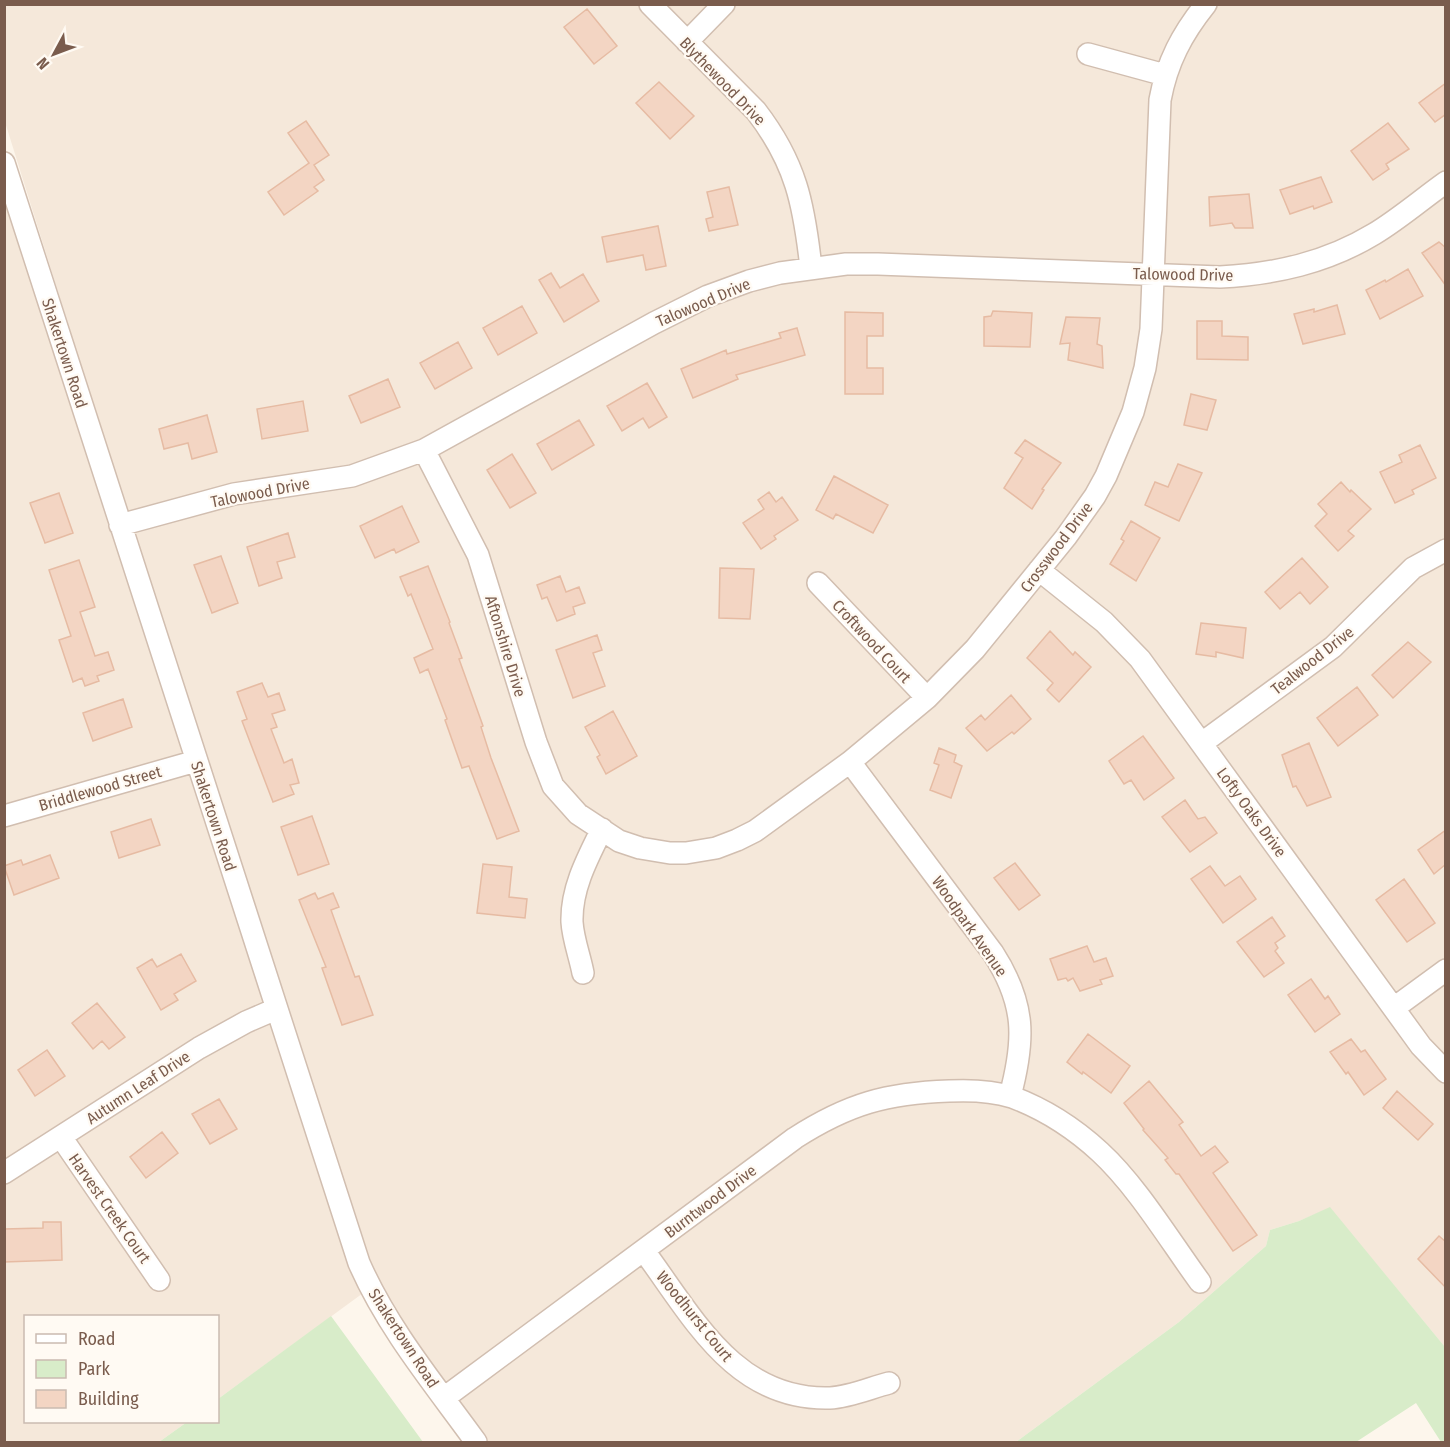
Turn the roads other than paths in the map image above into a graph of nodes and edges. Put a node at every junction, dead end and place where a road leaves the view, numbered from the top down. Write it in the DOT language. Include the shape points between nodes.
graph roads {
  1 [pos="650,4"];
  2 [pos="724,4"];
  3 [pos="1206,4"];
  4 [pos="687,42"];
  5 [pos="1088,54"];
  6 [pos="1165,75"];
  7 [pos="4,164"];
  8 [pos="1446,182"];
  9 [pos="811,268"];
  10 [pos="1154,274"];
  11 [pos="424,450"];
  12 [pos="120,525"];
  13 [pos="1446,550"];
  14 [pos="1039,570"];
  15 [pos="818,583"];
  16 [pos="927,698"];
  17 [pos="1202,743"];
  18 [pos="196,761"];
  19 [pos="850,762"];
  20 [pos="4,816"];
  21 [pos="602,830"];
  22 [pos="1446,970"];
  23 [pos="583,973"];
  24 [pos="1394,1008"];
  25 [pos="276,1009"];
  26 [pos="1446,1072"];
  27 [pos="1010,1096"];
  28 [pos="61,1137"];
  29 [pos="4,1173"];
  30 [pos="644,1251"];
  31 [pos="159,1280"];
  32 [pos="1200,1282"];
  33 [pos="889,1383"];
  34 [pos="444,1398"];
  35 [pos="476,1443"];
  1 -- 4 [label="street, Blythewood Drive"];
  2 -- 4 [label="street"];
  3 -- 6 [label="street, Crosswood Drive" via="1184,33"];
  4 -- 9 [label="street, Blythewood Drive" via="756,111 788,161 801,200"];
  5 -- 6 [label="street"];
  6 -- 10 [label="street, Crosswood Drive" via="1160,99"];
  7 -- 12 [label="street, Shakertown Road"];
  8 -- 10 [label="street, Talowood Drive" via="1376,233 1306,264 1281,271 1220,277"];
  9 -- 10 [label="street, Talowood Drive" via="878,264"];
  9 -- 11 [label="street, Talowood Drive" via="749,281 708,296"];
  10 -- 14 [label="street, Crosswood Drive" via="1146,358 1125,434 1095,496"];
  11 -- 12 [label="street, Talowood Drive" via="352,476 234,494"];
  11 -- 21 [label="street, Aftonshire Drive" via="478,555 553,786 578,814"];
  12 -- 18 [label="street, Shakertown Road"];
  13 -- 17 [label="street, Tealwood Drive" via="1413,568 1333,647"];
  14 -- 16 [label="street, Crosswood Drive" via="975,649"];
  14 -- 17 [label="street, Lofty Oaks Drive" via="1125,642"];
  15 -- 16 [label="street, Croftwood Court"];
  16 -- 19 [label="street, Crosswood Drive"];
  17 -- 24 [label="street, Lofty Oaks Drive"];
  18 -- 20 [label="street, Briddlewood Street"];
  18 -- 25 [label="street, Shakertown Road"];
  19 -- 21 [label="street, Crosswood Drive" via="755,831 716,848 686,853 655,851 620,841"];
  19 -- 27 [label="street, Woodpark Avenue" via="1007,977 1017,1006 1021,1036"];
  21 -- 23 [label="street" via="583,867 574,900 572,924"];
  22 -- 24 [label="street"];
  24 -- 26 [label="street, Lofty Oaks Drive" via="1421,1046"];
  25 -- 28 [label="street, Autumn Leaf Drive" via="199,1048"];
  25 -- 34 [label="street, Shakertown Road" via="358,1263 386,1317"];
  27 -- 30 [label="street, Burntwood Drive" via="968,1090 918,1092 846,1109 795,1137"];
  27 -- 32 [label="street" via="1042,1110 1100,1152"];
  28 -- 29 [label="street, Autumn Leaf Drive"];
  28 -- 31 [label="street, Harvest Creek Court"];
  30 -- 33 [label="street, Woodhurst Court" via="717,1349 756,1381 789,1394 831,1398"];
  30 -- 34 [label="street, Burntwood Drive"];
  34 -- 35 [label="street, Shakertown Road"];
}
